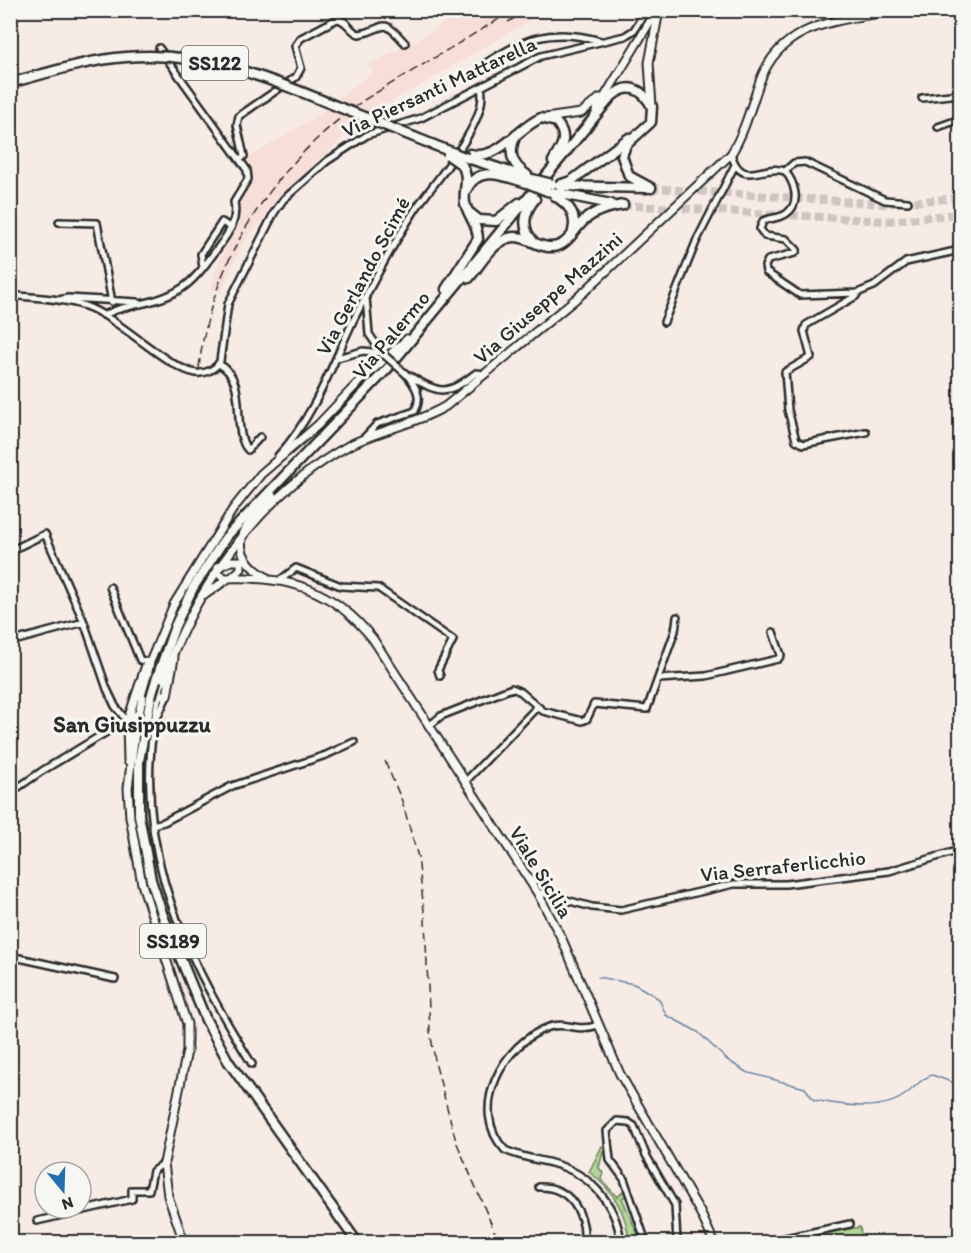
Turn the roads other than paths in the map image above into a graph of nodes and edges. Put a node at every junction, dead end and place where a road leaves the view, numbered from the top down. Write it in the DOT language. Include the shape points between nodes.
graph roads {
  1 [pos="646,10"];
  2 [pos="658,10"];
  3 [pos="895,10"];
  4 [pos="602,42"];
  5 [pos="405,43"];
  6 [pos="159,48"];
  7 [pos="483,65"];
  8 [pos="619,75"];
  9 [pos="10,83"];
  10 [pos="481,88"];
  11 [pos="960,94"];
  12 [pos="922,98"];
  13 [pos="652,107"];
  14 [pos="541,118"];
  15 [pos="960,119"];
  16 [pos="938,127"];
  17 [pos="642,130"];
  18 [pos="516,134"];
  19 [pos="411,136"];
  20 [pos="578,137"];
  21 [pos="731,154"];
  22 [pos="563,157"];
  23 [pos="466,159"];
  24 [pos="240,160"];
  25 [pos="735,165"];
  26 [pos="785,171"];
  27 [pos="531,182"];
  28 [pos="550,186"];
  29 [pos="465,193"];
  30 [pos="908,202"];
  31 [pos="469,212"];
  32 [pos="60,222"];
  33 [pos="231,228"];
  34 [pos="571,236"];
  35 [pos="538,245"];
  36 [pos="960,250"];
  37 [pos="203,268"];
  38 [pos="857,293"];
  39 [pos="14,296"];
  40 [pos="366,296"];
  41 [pos="56,301"];
  42 [pos="10,302"];
  43 [pos="112,302"];
  44 [pos="144,303"];
  45 [pos="105,315"];
  46 [pos="428,319"];
  47 [pos="664,322"];
  48 [pos="382,353"];
  49 [pos="337,357"];
  50 [pos="219,364"];
  51 [pos="406,374"];
  52 [pos="486,374"];
  53 [pos="334,427"];
  54 [pos="866,432"];
  55 [pos="260,437"];
  56 [pos="363,439"];
  57 [pos="295,467"];
  58 [pos="261,474"];
  59 [pos="243,535"];
  60 [pos="241,544"];
  61 [pos="10,551"];
  62 [pos="242,561"];
  63 [pos="250,565"];
  64 [pos="218,567"];
  65 [pos="231,577"];
  66 [pos="271,580"];
  67 [pos="279,581"];
  68 [pos="110,587"];
  69 [pos="198,603"];
  70 [pos="677,617"];
  71 [pos="84,622"];
  72 [pos="773,632"];
  73 [pos="10,642"];
  74 [pos="150,662"];
  75 [pos="440,676"];
  76 [pos="658,679"];
  77 [pos="155,681"];
  78 [pos="155,694"];
  79 [pos="132,706"];
  80 [pos="537,707"];
  81 [pos="119,711"];
  82 [pos="138,713"];
  83 [pos="127,722"];
  84 [pos="429,726"];
  85 [pos="354,742"];
  86 [pos="132,751"];
  87 [pos="129,779"];
  88 [pos="465,782"];
  89 [pos="10,794"];
  90 [pos="152,825"];
  91 [pos="960,850"];
  92 [pos="537,892"];
  93 [pos="10,956"];
  94 [pos="115,979"];
  95 [pos="598,1025"];
  96 [pos="252,1064"];
  97 [pos="164,1163"];
  98 [pos="539,1187"];
  99 [pos="37,1221"];
  100 [pos="850,1224"];
  101 [pos="184,1242"];
  102 [pos="357,1242"];
  103 [pos="584,1242"];
  104 [pos="621,1242"];
  105 [pos="646,1242"];
  106 [pos="677,1242"];
  107 [pos="714,1242"];
  108 [pos="767,1242"];
  1 -- 4 [label="street, Via Piersanti Mattarella" via="632,32"];
  2 -- 8 [label="street, Via Palermo"];
  2 -- 13 [label="street" via="649,63"];
  3 -- 21 [label="street, Via Giuseppe Mazzini" via="813,27 783,46 767,65 744,131"];
  4 -- 7 [label="street" via="567,35 534,37"];
  4 -- 10 [label="street, Via Piersanti Mattarella" via="542,56"];
  5 -- 24 [label="street" via="388,26 380,25 359,34 337,19 301,38 295,49 301,64 298,75 239,116 237,125 244,156"];
  6 -- 24 [label="street"];
  8 -- 14 [label="street" via="588,110"];
  8 -- 20 [label="street, Via Palermo"];
  9 -- 19 [label="main road, SS122, bridge" via="99,60 137,56 186,58 236,68 280,83"];
  10 -- 40 [label="street, Via Gerlando Scimé" via="480,107 464,144 411,216"];
  10 -- 50 [label="street, Via Piersanti Mattarella" via="421,118 360,139 327,161 283,200 228,304"];
  11 -- 12 [label="street"];
  13 -- 17 [label="main road" via="651,122"];
  13 -- 20 [label="main road" via="635,88 622,89"];
  14 -- 18 [label="main road"];
  14 -- 28 [label="main road" via="556,122 565,139"];
  15 -- 16 [label="street"];
  17 -- 28 [label="main road" via="571,181"];
  17 -- 28 [label="main road" via="626,145 622,163 629,176 651,188"];
  18 -- 23 [label="main road" via="489,154"];
  18 -- 27 [label="main road" via="510,151 513,161"];
  19 -- 23 [label="main road, bridge"];
  19 -- 23 [label="main road, bridge"];
  20 -- 22 [label="main road, Via Palermo"];
  21 -- 25 [label="street"];
  21 -- 52 [label="street, Via Giuseppe Mazzini" via="584,292"];
  22 -- 28 [label="main road, Via Palermo"];
  22 -- 35 [label="main road" via="525,216 526,233"];
  23 -- 27 [label="main road"];
  23 -- 29 [label="main road"];
  24 -- 33 [label="street" via="248,179 234,202 236,212"];
  25 -- 26 [label="street" via="748,174 778,168"];
  25 -- 47 [label="street" via="696,242"];
  26 -- 30 [label="street" via="805,162 885,200"];
  26 -- 38 [label="street" via="794,185 793,204 786,214 763,221 760,230 765,236 786,239 797,250 795,254 768,260 766,272 800,295"];
  27 -- 28 [label="main road, bridge"];
  27 -- 29 [label="main road" via="484,174 473,180"];
  28 -- 31 [label="main road" via="499,220 483,221"];
  28 -- 34 [label="main road" via="572,211 575,221"];
  28 -- 34 [label="main road" via="592,202 623,205 589,215"];
  28 -- 46 [label="main road, Via Palermo"];
  29 -- 31 [label="main road"];
  31 -- 46 [label="main road" via="478,231 476,246"];
  32 -- 43 [label="street" via="96,223"];
  33 -- 37 [label="street"];
  33 -- 37 [label="street" via="222,222 201,254"];
  34 -- 35 [label="main road" via="555,247"];
  35 -- 53 [label="main road" via="520,237 499,243 361,404"];
  36 -- 38 [label="street" via="906,262 874,286"];
  37 -- 44 [label="street" via="184,288"];
  38 -- 54 [label="street" via="806,325 811,357 786,369 783,379 799,444"];
  39 -- 41 [label="street"];
  39 -- 42 [label="street"];
  40 -- 48 [label="street" via="369,334"];
  40 -- 49 [label="street, Via Gerlando Scimé"];
  41 -- 43 [label="street" via="68,298"];
  41 -- 45 [label="street" via="79,304"];
  43 -- 44 [label="street"];
  44 -- 45 [label="street"];
  45 -- 50 [label="street" via="180,367 202,373"];
  46 -- 53 [label="main road, Via Palermo"];
  46 -- 58 [label="street"];
  48 -- 49 [label="street" via="363,351"];
  48 -- 51 [label="street, bridge"];
  49 -- 58 [label="street, Via Gerlando Scimé" via="294,439"];
  50 -- 55 [label="street" via="226,368 234,383 244,446 248,450"];
  51 -- 52 [label="street" via="429,387 447,391 458,388 476,373"];
  51 -- 56 [label="street" via="418,393 415,411 377,424"];
  52 -- 56 [label="street, Via Giuseppe Mazzini" via="441,409"];
  53 -- 57 [label="main road, Via Palermo"];
  56 -- 59 [label="street, Via Giuseppe Mazzini" via="309,474"];
  57 -- 59 [label="street" via="249,519"];
  57 -- 77 [label="main road, Via Palermo" via="245,517 211,559 175,626"];
  58 -- 74 [label="street" via="219,529 174,604"];
  59 -- 60 [label="street"];
  59 -- 64 [label="street, Via Giuseppe Mazzini"];
  60 -- 62 [label="street"];
  60 -- 63 [label="street"];
  61 -- 71 [label="street" via="45,534"];
  62 -- 63 [label="street"];
  62 -- 64 [label="street"];
  62 -- 65 [label="street" via="241,569"];
  63 -- 66 [label="street"];
  64 -- 65 [label="street" via="220,576"];
  64 -- 69 [label="street, Via Giuseppe Mazzini"];
  65 -- 66 [label="street, Viale Sicilia"];
  65 -- 69 [label="street, Via Giuseppe Mazzini"];
  66 -- 67 [label="street, Viale Sicilia"];
  67 -- 75 [label="street" via="296,568 341,586 378,588 453,640 438,670"];
  67 -- 84 [label="street, Viale Sicilia" via="322,593 358,622"];
  68 -- 74 [label="street" via="140,660"];
  69 -- 77 [label="street, Via Giuseppe Mazzini" via="175,655"];
  70 -- 76 [label="street"];
  71 -- 73 [label="street"];
  71 -- 81 [label="street"];
  72 -- 76 [label="street" via="781,655 777,659 706,675"];
  74 -- 77 [label="street"];
  76 -- 80 [label="street" via="647,709 594,704 582,721"];
  77 -- 78 [label="main road, Via Palermo, bridge"];
  77 -- 78 [label="street, Via Giuseppe Mazzini"];
  77 -- 79 [label="street"];
  78 -- 82 [label="street"];
  78 -- 90 [label="street, Via Giuseppe Mazzini" via="157,717 150,768"];
  78 -- 102 [label="main road, SS189" via="139,761 137,788 144,849 167,927 206,1020 228,1061"];
  79 -- 81 [label="street"];
  79 -- 83 [label="street"];
  80 -- 84 [label="street" via="512,688 441,716"];
  80 -- 88 [label="street"];
  81 -- 83 [label="street"];
  82 -- 83 [label="street"];
  82 -- 86 [label="street"];
  83 -- 86 [label="street"];
  83 -- 87 [label="street"];
  83 -- 89 [label="street"];
  84 -- 88 [label="street, Viale Sicilia"];
  85 -- 90 [label="street" via="231,786"];
  86 -- 87 [label="street"];
  87 -- 97 [label="street" via="130,817 142,884 188,1032"];
  88 -- 92 [label="street, Viale Sicilia"];
  90 -- 96 [label="street, Via Giuseppe Mazzini" via="173,912 221,1016"];
  91 -- 92 [label="street, Via Serraferlicchio" via="889,871 786,884 734,884 621,910 592,907"];
  92 -- 95 [label="street, Viale Sicilia" via="561,937"];
  93 -- 94 [label="street"];
  95 -- 104 [label="street" via="584,1030 548,1027 517,1047 496,1073 492,1125 506,1150 572,1170 598,1190 616,1219"];
  95 -- 107 [label="street, Viale Sicilia" via="631,1097"];
  97 -- 99 [label="street" via="153,1171 149,1190 132,1190 132,1199"];
  97 -- 101 [label="street" via="168,1196"];
  98 -- 103 [label="street" via="558,1191 576,1204"];
  100 -- 108 [label="street"];
  105 -- 106 [label="street" via="624,1179 608,1155 609,1127 621,1120 632,1124 675,1205"];
}
